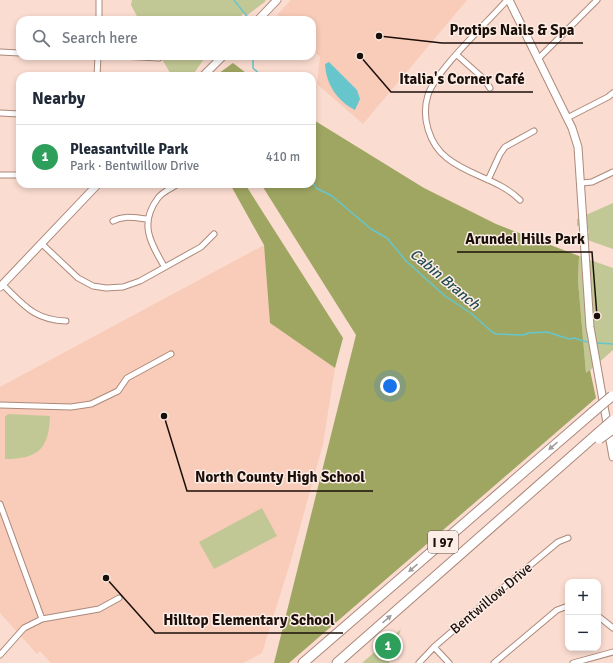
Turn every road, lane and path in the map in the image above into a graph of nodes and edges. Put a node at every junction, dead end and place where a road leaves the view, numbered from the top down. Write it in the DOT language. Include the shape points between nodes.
graph roads {
  1 [pos="99,0"];
  2 [pos="277,0"];
  3 [pos="508,0"];
  4 [pos="597,0"];
  5 [pos="99,16"];
  6 [pos="262,16"];
  7 [pos="0,52"];
  8 [pos="16,53"];
  9 [pos="457,55"];
  10 [pos="538,58"];
  11 [pos="98,60"];
  12 [pos="219,60"];
  13 [pos="97,72"];
  14 [pos="207,72"];
  15 [pos="490,88"];
  16 [pos="613,93"];
  17 [pos="0,113"];
  18 [pos="16,114"];
  19 [pos="567,118"];
  20 [pos="534,131"];
  21 [pos="613,172"];
  22 [pos="0,174"];
  23 [pos="16,175"];
  24 [pos="488,180"];
  25 [pos="582,183"];
  26 [pos="94,188"];
  27 [pos="172,188"];
  28 [pos="520,200"];
  29 [pos="146,220"];
  30 [pos="113,221"];
  31 [pos="214,234"];
  32 [pos="42,244"];
  33 [pos="164,266"];
  34 [pos="1,286"];
  35 [pos="66,321"];
  36 [pos="172,354"];
  37 [pos="612,395"];
  38 [pos="0,405"];
  39 [pos="613,420"];
  40 [pos="613,429"];
  41 [pos="597,437"];
  42 [pos="613,457"];
  43 [pos="0,504"];
  44 [pos="568,538"];
  45 [pos="119,598"];
  46 [pos="565,607"];
  47 [pos="601,618"];
  48 [pos="42,619"];
  49 [pos="613,628"];
  50 [pos="434,647"];
  51 [pos="613,652"];
  52 [pos="0,655"];
  53 [pos="303,663"];
  54 [pos="337,663"];
  55 [pos="419,663"];
  56 [pos="449,663"];
  57 [pos="494,663"];
  58 [pos="573,663"];
  1 -- 5 [label="street"];
  2 -- 6 [label="main road"];
  3 -- 9 [label="street"];
  3 -- 10 [label="main road"];
  4 -- 10 [label="street"];
  7 -- 8 [label="street"];
  9 -- 15 [label="street" via="484,79"];
  9 -- 24 [label="street" via="437,78 428,94 425,116 429,133 436,147 446,158"];
  10 -- 19 [label="main road"];
  11 -- 13 [label="street"];
  12 -- 14 [label="main road"];
  16 -- 19 [label="street" via="608,98"];
  17 -- 18 [label="street"];
  19 -- 25 [label="main road" via="578,147"];
  20 -- 24 [label="street" via="505,147"];
  21 -- 25 [label="street" via="592,182"];
  22 -- 23 [label="street"];
  24 -- 28 [label="street" via="510,190"];
  25 -- 42 [label="main road" via="586,298"];
  26 -- 32 [label="main road"];
  27 -- 29 [label="street" via="158,197"];
  29 -- 30 [label="street" via="126,217"];
  29 -- 33 [label="street" via="148,234"];
  31 -- 33 [label="street" via="201,247"];
  32 -- 33 [label="street" via="78,278 93,286 123,287"];
  32 -- 34 [label="main road"];
  34 -- 35 [label="street" via="40,317"];
  36 -- 38 [label="street" via="127,378 118,391 91,404 70,407"];
  37 -- 53 [label="highway, I 97, one-way, bridge"];
  39 -- 41 [label="highway, bridge"];
  40 -- 41 [label="highway, bridge"];
  54 -- 41 [label="highway, I 97, one-way"];
  43 -- 48 [label="street"];
  44 -- 50 [label="street, Bentwillow Drive" via="558,542"];
  45 -- 48 [label="street" via="99,609"];
  46 -- 57 [label="street" via="557,610"];
  47 -- 49 [label="street"];
  48 -- 52 [label="street" via="24,628"];
  50 -- 55 [label="street, Bentwillow Drive"];
  50 -- 56 [label="street"];
  51 -- 58 [label="street"];
}
